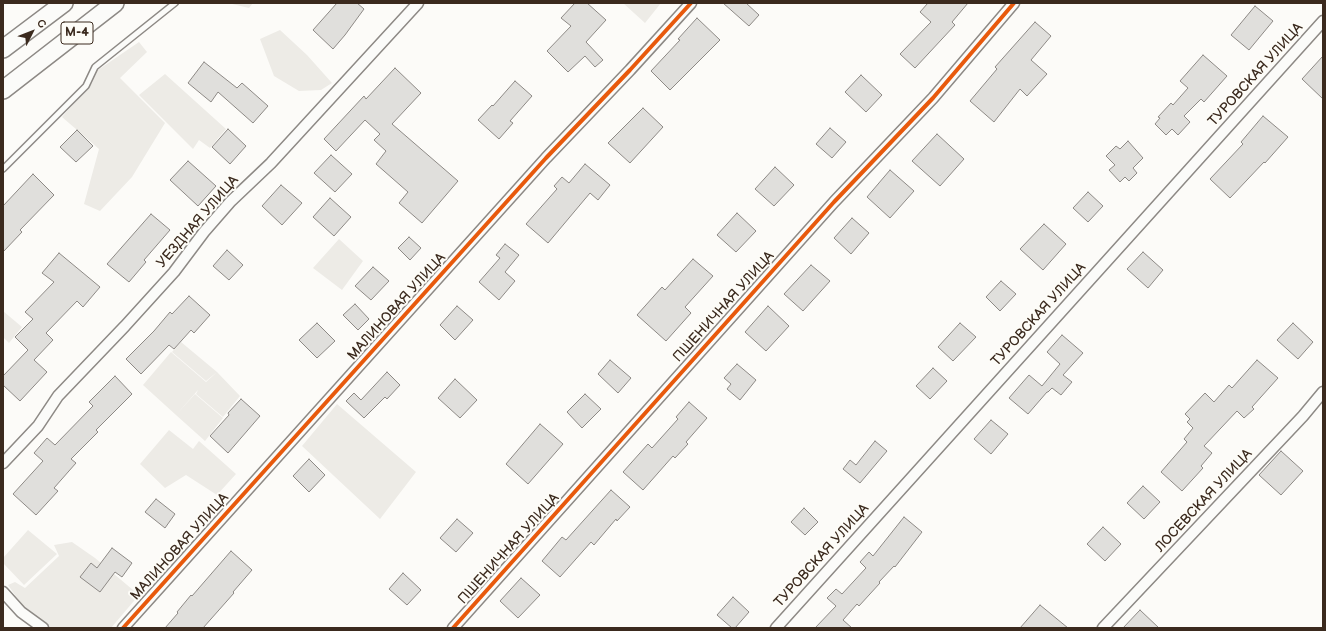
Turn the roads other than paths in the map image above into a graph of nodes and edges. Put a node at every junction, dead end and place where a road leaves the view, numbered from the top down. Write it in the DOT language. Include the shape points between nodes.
graph roads {
  1 [pos="115,3"];
  2 [pos="175,3"];
  3 [pos="418,3"];
  4 [pos="691,3"];
  5 [pos="1014,3"];
  6 [pos="60,5"];
  7 [pos="1323,21"];
  8 [pos="3,49"];
  9 [pos="3,90"];
  10 [pos="3,169"];
  11 [pos="1323,392"];
  12 [pos="3,463"];
  13 [pos="3,592"];
  14 [pos="42,628"];
  15 [pos="124,628"];
  16 [pos="453,628"];
  17 [pos="776,628"];
  18 [pos="1103,628"];
  1 -- 9 [label="highway, М-4"];
  2 -- 10 [label="lane" via="95,67 86,86"];
  3 -- 12 [label="street, УЕЗДНАЯ УЛИЦА" via="271,163 231,201 174,272 58,396 38,426"];
  4 -- 15 [label="street, МАЛИНОВАЯ УЛИЦА" via="536,170"];
  5 -- 16 [label="street, ПШЕНИЧНАЯ УЛИЦА" via="933,98 834,202"];
  6 -- 8 [label="highway, М-4"];
  7 -- 17 [label="street, ТУРОВСКАЯ УЛИЦА"];
  11 -- 18 [label="street, ЛОСЕВСКАЯ УЛИЦА"];
  13 -- 14 [label="street" via="21,612"];
}
